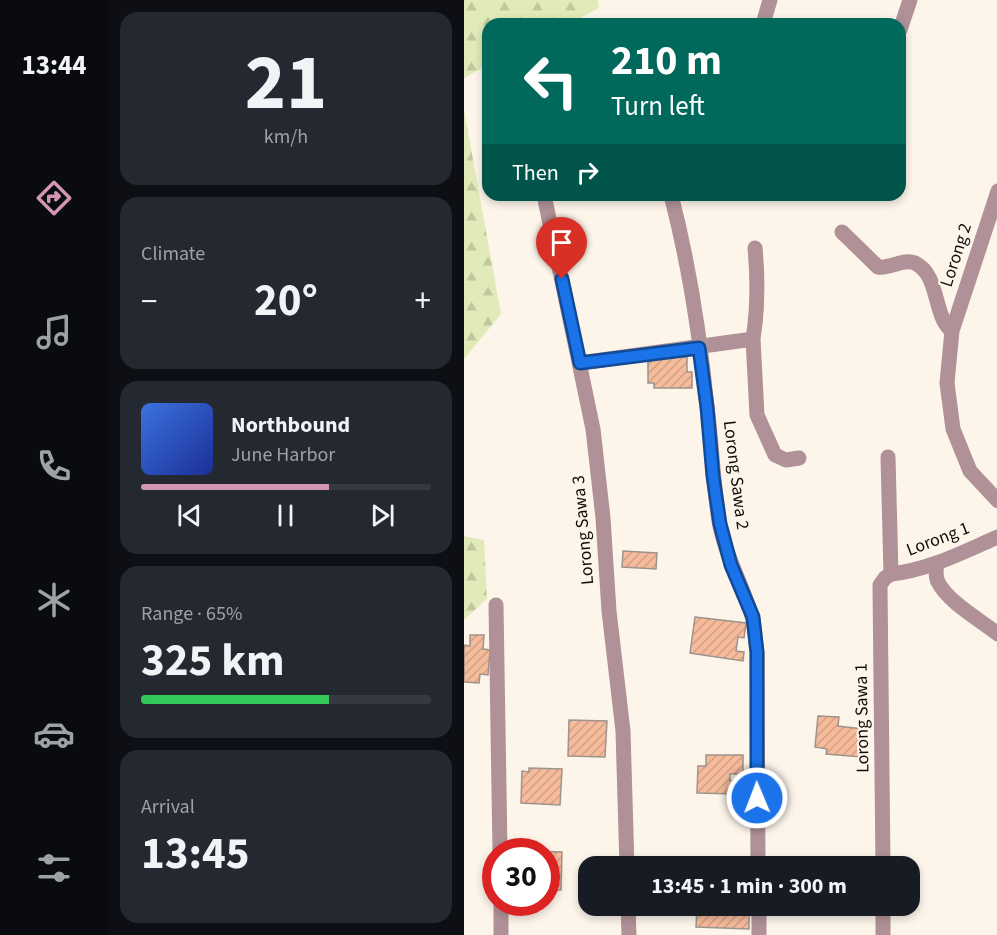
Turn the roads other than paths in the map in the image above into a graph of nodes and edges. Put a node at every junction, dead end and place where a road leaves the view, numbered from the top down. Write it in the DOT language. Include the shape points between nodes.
graph roads {
  1 [pos="770,0"];
  2 [pos="910,0"];
  3 [pos="765,18"];
  4 [pos="904,18"];
  5 [pos="998,190"];
  6 [pos="545,201"];
  7 [pos="673,201"];
  8 [pos="842,232"];
  9 [pos="755,249"];
  10 [pos="952,332"];
  11 [pos="753,339"];
  12 [pos="699,348"];
  13 [pos="580,363"];
  14 [pos="888,457"];
  15 [pos="799,458"];
  16 [pos="998,501"];
  17 [pos="998,537"];
  18 [pos="937,563"];
  19 [pos="891,574"];
  20 [pos="496,604"];
  21 [pos="998,634"];
  22 [pos="500,838"];
  23 [pos="627,856"];
  24 [pos="758,856"];
  25 [pos="883,856"];
  26 [pos="501,916"];
  27 [pos="628,916"];
  28 [pos="759,916"];
  29 [pos="883,916"];
  30 [pos="501,935"];
  31 [pos="629,935"];
  32 [pos="759,935"];
  33 [pos="883,935"];
  1 -- 3 [label="street"];
  2 -- 4 [label="street"];
  5 -- 10 [label="street, Lorong 2"];
  6 -- 13 [label="street, Lorong Sawa 3"];
  7 -- 12 [label="street, Lorong Sawa 2" via="682,236"];
  8 -- 10 [label="street, Lorong 2" via="878,267 906,261 916,263 935,292 945,326"];
  9 -- 11 [label="street" via="759,285"];
  10 -- 16 [label="street, Lorong 2" via="947,383 953,429 970,471"];
  11 -- 12 [label="street"];
  11 -- 15 [label="street" via="757,415 775,455 786,460"];
  12 -- 13 [label="street"];
  12 -- 24 [label="street, Lorong Sawa 2" via="720,524 731,565 753,617 757,652"];
  13 -- 23 [label="street, Lorong Sawa 3" via="593,429 603,518 623,731"];
  14 -- 19 [label="street"];
  17 -- 18 [label="street, Lorong 1"];
  18 -- 19 [label="street, Lorong 1"];
  18 -- 21 [label="street" via="938,582 950,598"];
  19 -- 25 [label="street, Lorong Sawa 1" via="880,585"];
  20 -- 22 [label="street"];
  26 -- 30 [label="street"];
  27 -- 31 [label="street"];
  28 -- 32 [label="street"];
  29 -- 33 [label="street"];
}
